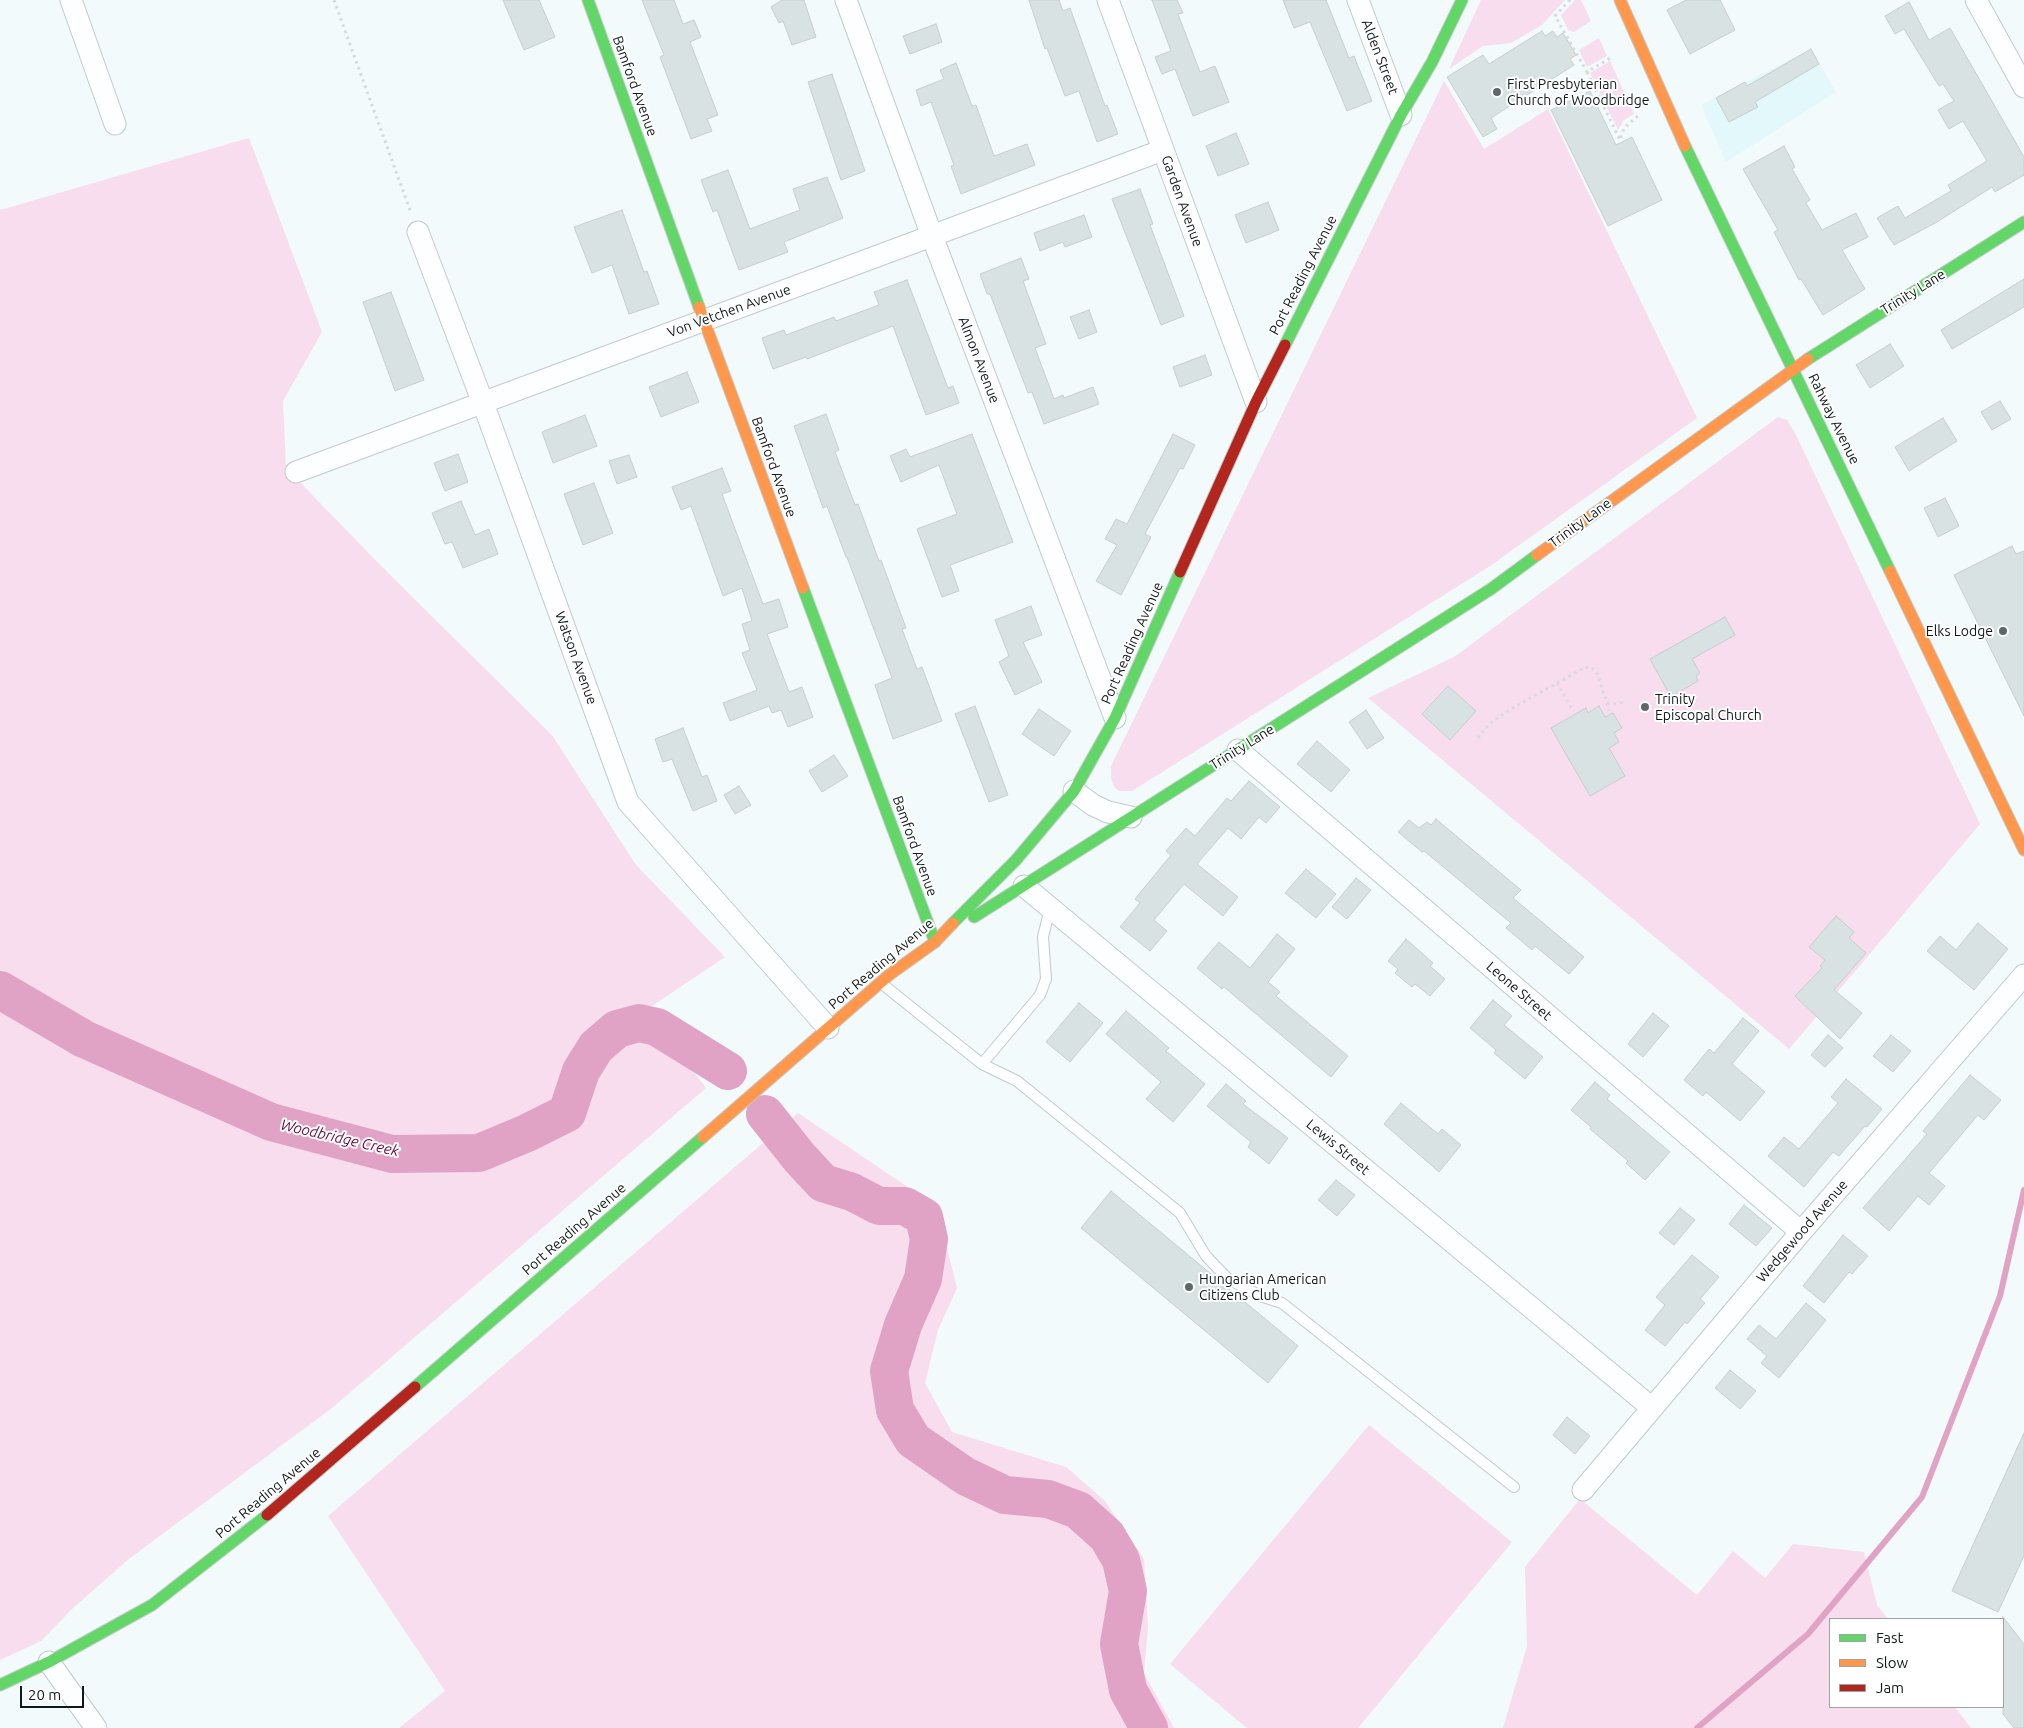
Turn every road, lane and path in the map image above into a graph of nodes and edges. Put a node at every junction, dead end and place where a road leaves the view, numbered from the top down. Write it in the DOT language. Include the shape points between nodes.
graph roads {
  1 [pos="71,0"];
  2 [pos="334,0"];
  3 [pos="588,0"];
  4 [pos="846,0"];
  5 [pos="1108,0"];
  6 [pos="1358,0"];
  7 [pos="1462,0"];
  8 [pos="1570,0"];
  9 [pos="1620,0"];
  10 [pos="1976,0"];
  11 [pos="1612,57"];
  12 [pos="1587,72"];
  13 [pos="2024,87"];
  14 [pos="1401,115"];
  15 [pos="1639,115"];
  16 [pos="115,124"];
  17 [pos="1163,150"];
  18 [pos="2024,222"];
  19 [pos="418,232"];
  20 [pos="932,236"];
  21 [pos="704,321"];
  22 [pos="1793,368"];
  23 [pos="1256,402"];
  24 [pos="483,403"];
  25 [pos="296,472"];
  26 [pos="1557,683"];
  27 [pos="1624,702"];
  28 [pos="1607,703"];
  29 [pos="1573,710"];
  30 [pos="1608,711"];
  31 [pos="1115,718"];
  32 [pos="1478,738"];
  33 [pos="1238,750"];
  34 [pos="1074,791"];
  35 [pos="1131,817"];
  36 [pos="2024,850"];
  37 [pos="1024,886"];
  38 [pos="1050,908"];
  39 [pos="934,942"];
  40 [pos="2024,975"];
  41 [pos="881,983"];
  42 [pos="828,1028"];
  43 [pos="982,1064"];
  44 [pos="1801,1232"];
  45 [pos="1652,1408"];
  46 [pos="1514,1487"];
  47 [pos="1584,1490"];
  48 [pos="49,1662"];
  49 [pos="0,1685"];
  50 [pos="96,1728"];
  1 -- 16 [label="street"];
  2 -- 19 [label="path"];
  3 -- 21 [label="street, Bamford Avenue"];
  4 -- 20 [label="street, Almon Avenue"];
  5 -- 17 [label="street, Garden Avenue"];
  6 -- 14 [label="street, Alden Street"];
  7 -- 14 [label="street, Port Reading Avenue" via="1432,62"];
  8 -- 12 [label="path" via="1555,16"];
  9 -- 22 [label="street, Rahway Avenue" via="1669,112"];
  10 -- 13 [label="street"];
  11 -- 12 [label="path"];
  12 -- 15 [label="path" via="1620,140 1624,128"];
  14 -- 23 [label="street, Port Reading Avenue"];
  17 -- 20 [label="street, Von Vetchen Avenue"];
  17 -- 23 [label="street, Garden Avenue"];
  18 -- 22 [label="street, Trinity Lane"];
  19 -- 24 [label="street, Watson Avenue"];
  20 -- 21 [label="street, Von Vetchen Avenue"];
  20 -- 31 [label="street, Almon Avenue"];
  21 -- 24 [label="street, Von Vetchen Avenue"];
  21 -- 39 [label="street, Bamford Avenue"];
  22 -- 33 [label="street, Trinity Lane" via="1491,589"];
  22 -- 36 [label="street, Rahway Avenue"];
  23 -- 31 [label="street, Port Reading Avenue"];
  24 -- 25 [label="street, Von Vetchen Avenue"];
  24 -- 42 [label="street, Watson Avenue" via="628,802"];
  26 -- 28 [label="path" via="1591,667 1597,673"];
  26 -- 29 [label="path"];
  26 -- 32 [label="path" via="1509,710 1489,724"];
  27 -- 28 [label="path"];
  28 -- 30 [label="path"];
  31 -- 34 [label="street, Port Reading Avenue"];
  33 -- 35 [label="street, Trinity Lane"];
  33 -- 44 [label="street, Leone Street"];
  34 -- 35 [label="street" via="1108,812"];
  34 -- 39 [label="street, Port Reading Avenue" via="1016,860"];
  35 -- 37 [label="street, Trinity Lane"];
  37 -- 38 [label="street, Lewis Street"];
  37 -- 39 [label="street, Trinity Lane"];
  38 -- 43 [label="lane" via="1043,937 1046,979 1040,995"];
  38 -- 45 [label="street, Lewis Street"];
  39 -- 41 [label="street, Port Reading Avenue"];
  40 -- 44 [label="street, Wedgewood Avenue"];
  41 -- 42 [label="street, Port Reading Avenue"];
  41 -- 43 [label="lane"];
  42 -- 48 [label="street, Port Reading Avenue" via="278,1506 152,1605"];
  43 -- 46 [label="lane" via="1017,1081 1180,1213 1206,1256 1228,1279 1282,1303"];
  44 -- 45 [label="street, Wedgewood Avenue"];
  45 -- 47 [label="street, Wedgewood Avenue"];
  48 -- 49 [label="street, Port Reading Avenue"];
  48 -- 50 [label="street"];
}
